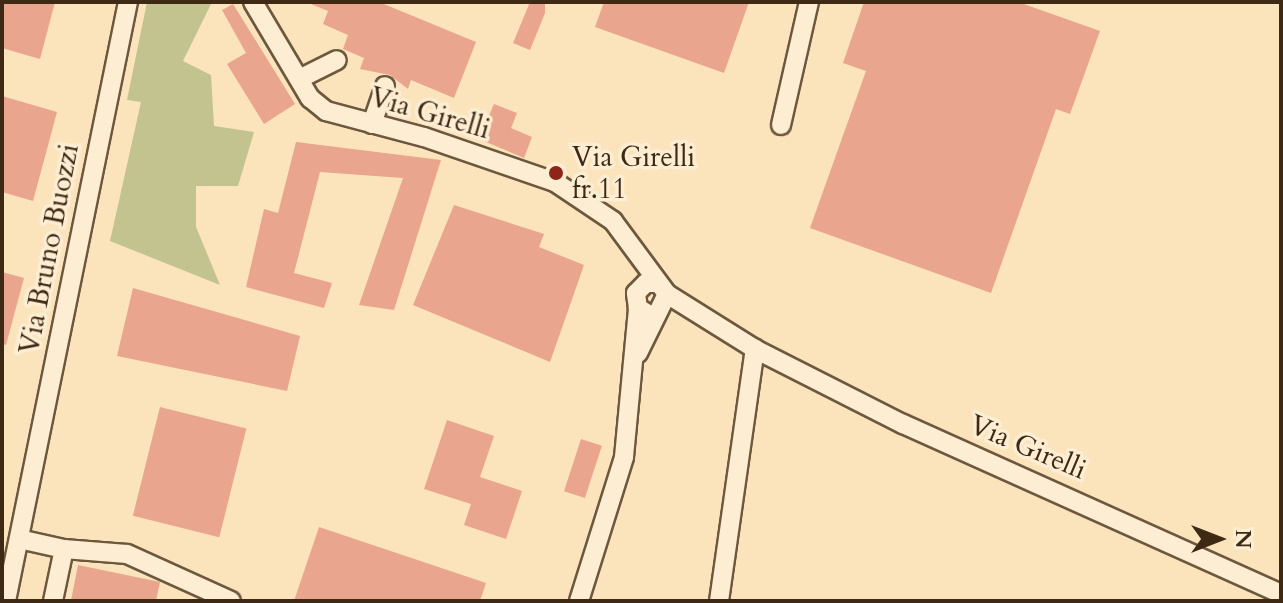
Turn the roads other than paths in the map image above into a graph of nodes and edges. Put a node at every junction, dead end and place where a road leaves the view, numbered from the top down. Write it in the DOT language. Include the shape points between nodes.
graph roads {
  1 [pos="128,2"];
  2 [pos="253,2"];
  3 [pos="809,2"];
  4 [pos="337,60"];
  5 [pos="299,79"];
  6 [pos="385,86"];
  7 [pos="372,124"];
  8 [pos="781,125"];
  9 [pos="655,288"];
  10 [pos="638,308"];
  11 [pos="657,314"];
  12 [pos="755,349"];
  13 [pos="638,353"];
  14 [pos="19,539"];
  15 [pos="64,549"];
  16 [pos="1281,594"];
  17 [pos="6,601"];
  18 [pos="53,601"];
  19 [pos="231,601"];
  20 [pos="579,601"];
  21 [pos="719,601"];
  1 -- 14 [label="street, Via Bruno Buozzi"];
  2 -- 5 [label="street, Via Girelli"];
  3 -- 8 [label="street"];
  4 -- 5 [label="street"];
  5 -- 7 [label="street, Via Girelli" via="326,111"];
  6 -- 7 [label="street"];
  7 -- 9 [label="street, Via Girelli" via="555,182 613,221"];
  9 -- 10 [label="street"];
  9 -- 11 [label="street" via="664,309"];
  9 -- 12 [label="street, Via Girelli"];
  10 -- 11 [label="street"];
  10 -- 13 [label="street"];
  11 -- 13 [label="street"];
  12 -- 16 [label="street, Via Girelli" via="903,424 1137,524"];
  12 -- 21 [label="street"];
  13 -- 20 [label="street" via="624,457"];
  14 -- 15 [label="street"];
  14 -- 17 [label="street, Via Bruno Buozzi"];
  15 -- 18 [label="street"];
  15 -- 19 [label="street" via="127,554"];
}
